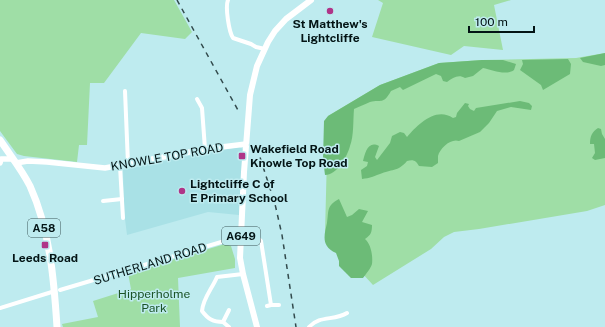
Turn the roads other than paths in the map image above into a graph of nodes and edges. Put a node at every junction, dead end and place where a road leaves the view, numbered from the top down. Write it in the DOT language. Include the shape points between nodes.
graph roads {
  1 [pos="228,0"];
  2 [pos="311,0"];
  3 [pos="265,49"];
  4 [pos="125,91"];
  5 [pos="197,99"];
  6 [pos="0,140"];
  7 [pos="246,144"];
  8 [pos="205,149"];
  9 [pos="0,160"];
  10 [pos="14,161"];
  11 [pos="128,164"];
  12 [pos="120,166"];
  13 [pos="122,198"];
  14 [pos="103,201"];
  15 [pos="124,218"];
  16 [pos="241,238"];
  17 [pos="243,274"];
  18 [pos="57,291"];
  19 [pos="279,305"];
  20 [pos="0,308"];
  21 [pos="229,310"];
  22 [pos="347,313"];
  23 [pos="223,322"];
  24 [pos="58,327"];
  25 [pos="228,327"];
  26 [pos="257,327"];
  27 [pos="309,327"];
  1 -- 3 [label="street" via="226,8 233,38"];
  2 -- 3 [label="main road, A649" via="286,19 275,31"];
  3 -- 7 [label="main road, A649" via="257,66 250,95"];
  4 -- 11 [label="street"];
  5 -- 8 [label="street" via="202,108"];
  6 -- 10 [label="highway, A58"];
  7 -- 8 [label="street, KNOWLE TOP ROAD"];
  7 -- 16 [label="main road, A649"];
  8 -- 11 [label="street, KNOWLE TOP ROAD"];
  9 -- 10 [label="street, KNOWLE TOP ROAD"];
  10 -- 12 [label="street, KNOWLE TOP ROAD" via="105,168"];
  10 -- 18 [label="highway, A58" via="30,186 39,211"];
  11 -- 12 [label="street, KNOWLE TOP ROAD"];
  12 -- 13 [label="street"];
  13 -- 14 [label="street"];
  13 -- 15 [label="street"];
  16 -- 17 [label="main road, A649" via="240,258"];
  16 -- 18 [label="street, SUTHERLAND ROAD"];
  16 -- 19 [label="street, SUTHERLAND ROAD" via="252,234 261,241 269,306"];
  17 -- 23 [label="street" via="217,277 202,303 202,311 207,317 214,322"];
  17 -- 26 [label="main road, A649"];
  18 -- 20 [label="street, SUTHERLAND ROAD"];
  18 -- 24 [label="highway, A58"];
  21 -- 23 [label="street"];
  22 -- 27 [label="street" via="320,319"];
  23 -- 25 [label="street"];
}
